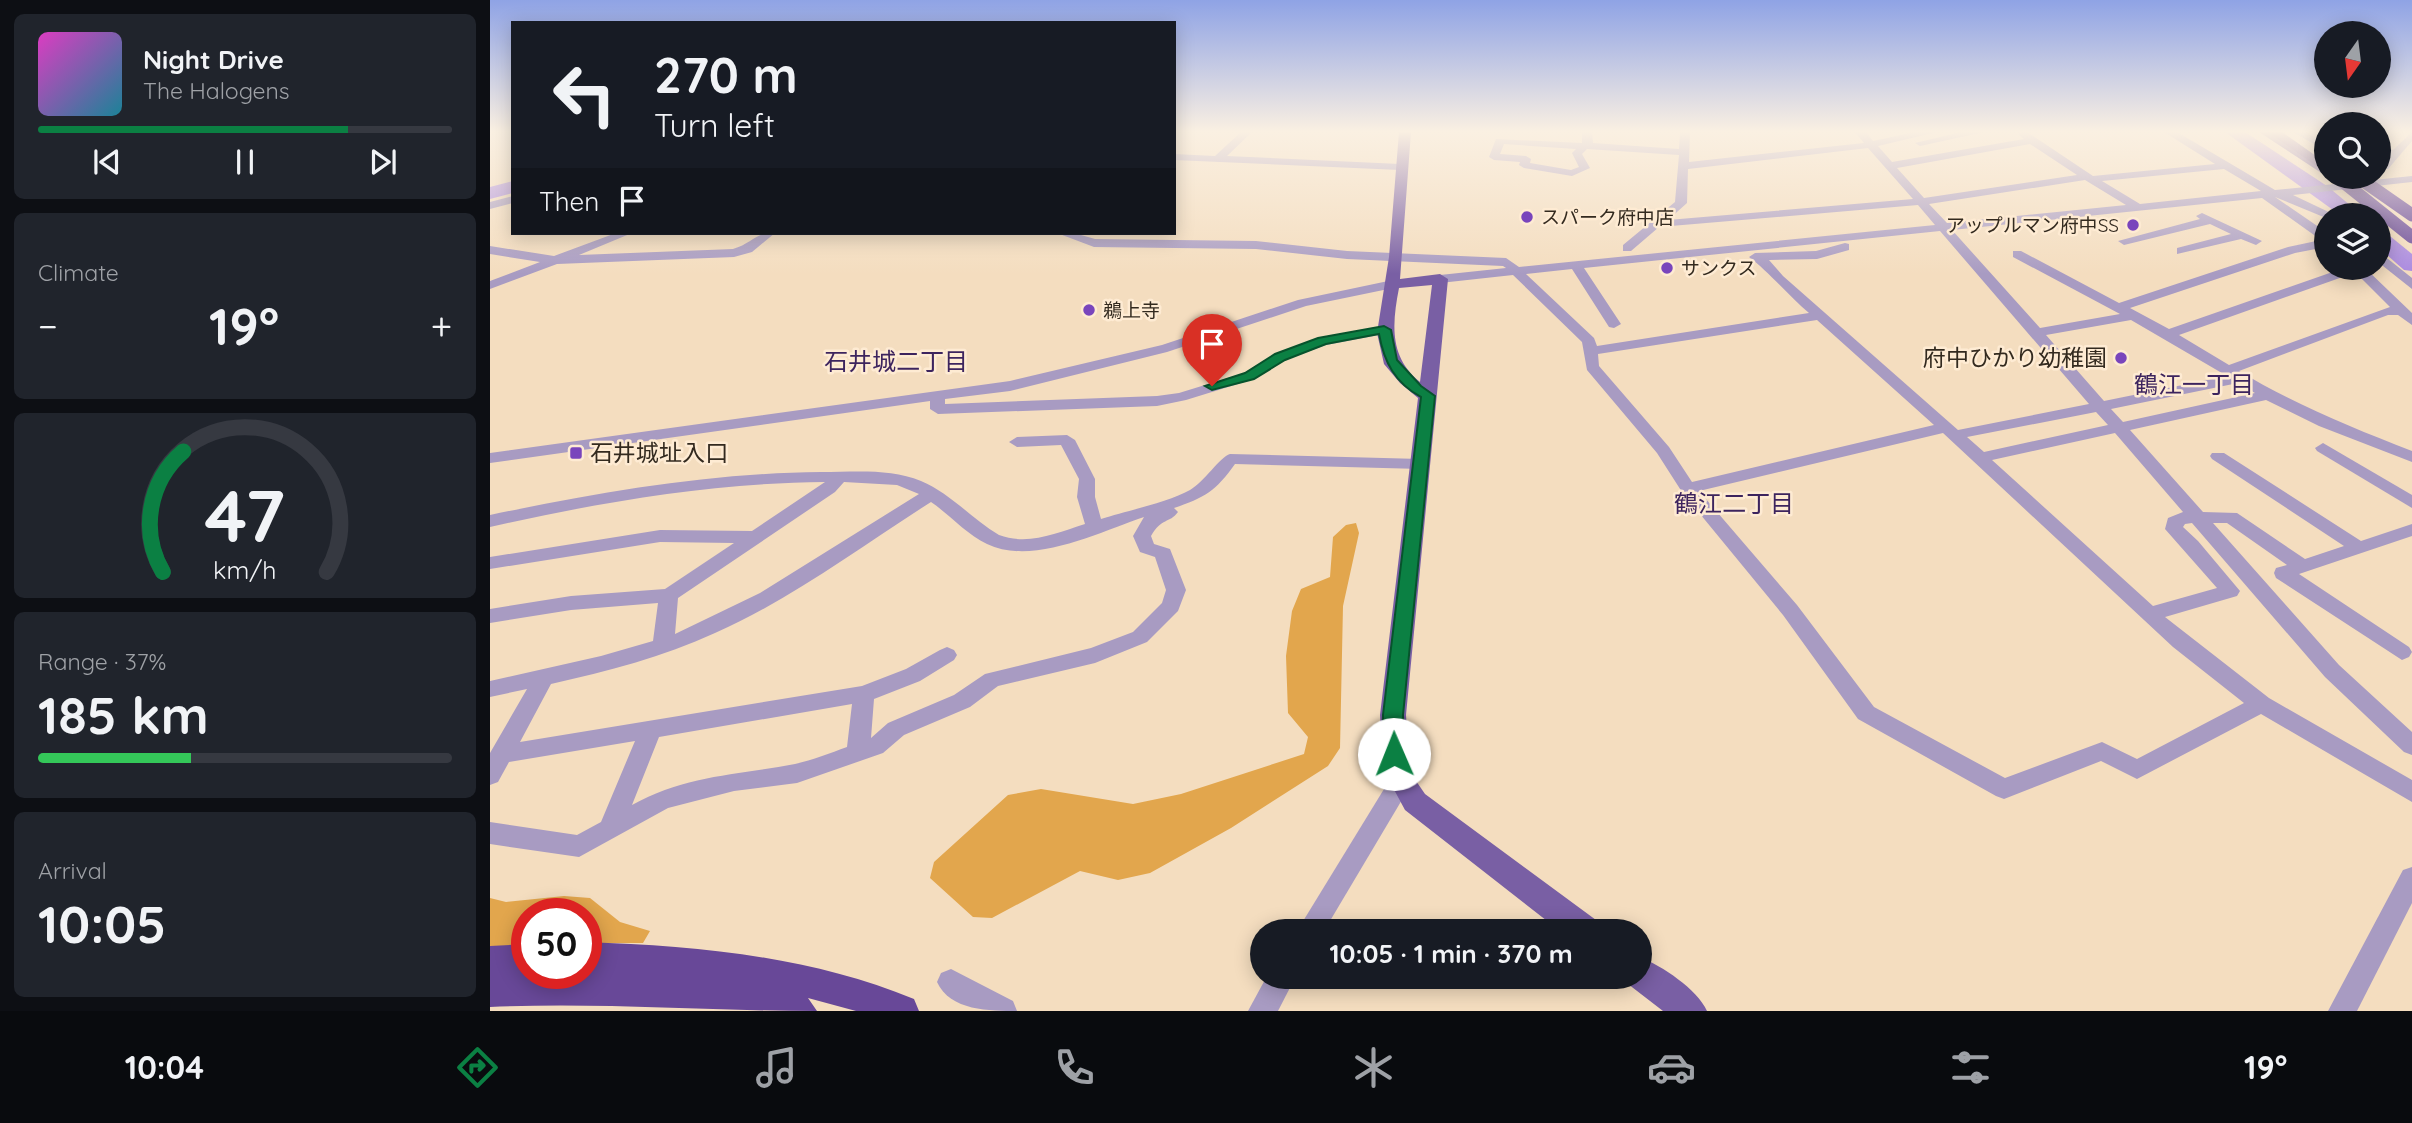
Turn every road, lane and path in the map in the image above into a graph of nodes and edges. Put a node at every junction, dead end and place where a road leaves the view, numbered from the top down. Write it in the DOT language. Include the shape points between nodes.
graph roads {
  1 [pos="1399,179"];
  2 [pos="1684,179"];
  3 [pos="1901,179"];
  4 [pos="2080,179"];
  5 [pos="2091,179"];
  6 [pos="2250,179"];
  7 [pos="2314,186"];
  8 [pos="2354,189"];
  9 [pos="2356,189"];
  10 [pos="2360,189"];
  11 [pos="511,191"];
  12 [pos="2278,194"];
  13 [pos="490,196"];
  14 [pos="511,200"];
  15 [pos="1920,201"];
  16 [pos="2178,204"];
  17 [pos="490,206"];
  18 [pos="2139,208"];
  19 [pos="2314,209"];
  20 [pos="2412,215"];
  21 [pos="2211,220"];
  22 [pos="1657,224"];
  23 [pos="2412,226"];
  24 [pos="1944,228"];
  25 [pos="2314,229"];
  26 [pos="2412,234"];
  27 [pos="621,235"];
  28 [pos="766,235"];
  29 [pos="1069,235"];
  30 [pos="2242,235"];
  31 [pos="1851,238"];
  32 [pos="2124,241"];
  33 [pos="2256,241"];
  34 [pos="2314,244"];
  35 [pos="1627,248"];
  36 [pos="490,250"];
  37 [pos="1730,251"];
  38 [pos="2181,251"];
  39 [pos="1688,254"];
  40 [pos="2017,254"];
  41 [pos="1396,255"];
  42 [pos="1761,258"];
  43 [pos="554,260"];
  44 [pos="1568,265"];
  45 [pos="2391,266"];
  46 [pos="1517,270"];
  47 [pos="1440,279"];
  48 [pos="2322,280"];
  49 [pos="2370,280"];
  50 [pos="1393,284"];
  51 [pos="490,285"];
  52 [pos="2412,285"];
  53 [pos="2117,309"];
  54 [pos="1819,316"];
  55 [pos="2131,316"];
  56 [pos="2407,316"];
  57 [pos="1614,324"];
  58 [pos="1384,330"];
  59 [pos="2036,333"];
  60 [pos="2168,334"];
  61 [pos="1592,351"];
  62 [pos="2235,374"];
  63 [pos="2268,395"];
  64 [pos="1428,396"];
  65 [pos="937,398"];
  66 [pos="2100,406"];
  67 [pos="2118,427"];
  68 [pos="1951,431"];
  69 [pos="1017,442"];
  70 [pos="2323,448"];
  71 [pos="2218,456"];
  72 [pos="2412,457"];
  73 [pos="490,458"];
  74 [pos="1980,458"];
  75 [pos="1421,464"];
  76 [pos="839,477"];
  77 [pos="1688,488"];
  78 [pos="1204,489"];
  79 [pos="932,493"];
  80 [pos="2412,503"];
  81 [pos="2197,517"];
  82 [pos="490,521"];
  83 [pos="1095,527"];
  84 [pos="2412,530"];
  85 [pos="757,537"];
  86 [pos="2359,548"];
  87 [pos="490,563"];
  88 [pos="2303,566"];
  89 [pos="669,595"];
  90 [pos="2150,614"];
  91 [pos="490,616"];
  92 [pos="663,647"];
  93 [pos="2402,652"];
  94 [pos="947,655"];
  95 [pos="544,678"];
  96 [pos="490,690"];
  97 [pos="864,694"];
  98 [pos="2261,704"];
  99 [pos="652,729"];
  100 [pos="2412,746"];
  101 [pos="858,753"];
  102 [pos="501,754"];
  103 [pos="490,775"];
  104 [pos="1400,783"];
  105 [pos="2412,792"];
  106 [pos="610,829"];
  107 [pos="490,833"];
  108 [pos="2412,878"];
  109 [pos="1317,919"];
  110 [pos="1569,919"];
  111 [pos="602,959"];
  112 [pos="511,961"];
  113 [pos="490,962"];
  114 [pos="951,982"];
  115 [pos="1652,982"];
  116 [pos="1275,989"];
  117 [pos="490,991"];
  118 [pos="800,1011"];
  119 [pos="902,1011"];
  120 [pos="1003,1011"];
  121 [pos="1262,1011"];
  122 [pos="1690,1011"];
  123 [pos="2342,1011"];
  1 -- 41 [label="main road"];
  2 -- 22 [label="street" via="1681,203"];
  3 -- 15 [label="street"];
  4 -- 15 [label="street"];
  5 -- 18 [label="street"];
  6 -- 12 [label="street"];
  7 -- 12 [label="street"];
  8 -- 26 [label="highway, bridge"];
  9 -- 23 [label="highway, bridge"];
  10 -- 20 [label="highway, bridge"];
  11 -- 13 [label="street"];
  12 -- 16 [label="street"];
  12 -- 19 [label="street"];
  12 -- 25 [label="street"];
  14 -- 17 [label="street"];
  15 -- 22 [label="street"];
  15 -- 24 [label="street"];
  16 -- 18 [label="street"];
  16 -- 21 [label="street"];
  18 -- 24 [label="street"];
  21 -- 30 [label="street"];
  21 -- 32 [label="street"];
  22 -- 35 [label="street"];
  24 -- 31 [label="street"];
  24 -- 59 [label="street"];
  27 -- 43 [label="street"];
  28 -- 43 [label="street" via="734,253"];
  29 -- 41 [label="street" via="1094,243 1256,245"];
  30 -- 33 [label="street"];
  30 -- 38 [label="street"];
  31 -- 37 [label="street"];
  31 -- 42 [label="street" via="1853,243 1817,255"];
  34 -- 53 [label="street"];
  35 -- 39 [label="street"];
  35 -- 44 [label="street" via="1574,256"];
  36 -- 43 [label="street"];
  37 -- 39 [label="street"];
  37 -- 42 [label="street"];
  39 -- 44 [label="street"];
  40 -- 53 [label="street"];
  41 -- 46 [label="street" via="1506,262"];
  41 -- 50 [label="main road"];
  42 -- 54 [label="street"];
  43 -- 51 [label="street"];
  44 -- 46 [label="street"];
  44 -- 57 [label="street"];
  45 -- 52 [label="street"];
  46 -- 47 [label="street"];
  46 -- 61 [label="street" via="1589,341"];
  47 -- 50 [label="main road"];
  47 -- 64 [label="main road"];
  48 -- 60 [label="street"];
  49 -- 56 [label="street"];
  50 -- 58 [label="main road"];
  50 -- 65 [label="street" via="1303,303 1104,365"];
  53 -- 55 [label="street"];
  54 -- 61 [label="street"];
  54 -- 68 [label="street"];
  55 -- 59 [label="street"];
  55 -- 60 [label="street"];
  56 -- 62 [label="street" via="2386,311"];
  58 -- 64 [label="main road" via="1391,361"];
  58 -- 65 [label="street" via="1323,341 1280,357 1249,376 1157,401 938,409"];
  59 -- 66 [label="street"];
  60 -- 62 [label="street"];
  61 -- 77 [label="street" via="1592,367 1663,450"];
  62 -- 63 [label="street"];
  62 -- 66 [label="street"];
  63 -- 67 [label="street"];
  63 -- 72 [label="street"];
  64 -- 75 [label="main road"];
  65 -- 73 [label="street"];
  66 -- 67 [label="street"];
  66 -- 68 [label="street"];
  67 -- 74 [label="street"];
  67 -- 81 [label="street"];
  68 -- 74 [label="street"];
  68 -- 77 [label="street"];
  69 -- 83 [label="street" via="1068,440 1087,479 1086,497"];
  70 -- 80 [label="street"];
  71 -- 86 [label="street"];
  74 -- 90 [label="street"];
  75 -- 78 [label="street" via="1230,459"];
  75 -- 104 [label="main road" via="1393,715"];
  76 -- 79 [label="street" via="899,480"];
  76 -- 82 [label="street" via="745,477 596,497"];
  76 -- 85 [label="street" via="830,488"];
  77 -- 98 [label="street" via="1790,610 1867,713 2004,789 2102,751 2137,770"];
  78 -- 83 [label="street"];
  78 -- 101 [label="street" via="1193,502 1152,519 1142,536 1146,548 1163,554 1177,590 1171,606 1140,638 1095,655 992,680 962,701 896,729 875,747"];
  79 -- 83 [label="street" via="1006,545 1034,547"];
  79 -- 92 [label="street" via="766,598"];
  81 -- 88 [label="street" via="2231,516"];
  81 -- 90 [label="street" via="2174,522 2174,529 2230,592"];
  81 -- 100 [label="street" via="2344,684"];
  84 -- 86 [label="street"];
  85 -- 87 [label="street" via="660,536"];
  85 -- 89 [label="street"];
  86 -- 88 [label="street"];
  88 -- 93 [label="street" via="2283,573"];
  89 -- 91 [label="street" via="570,603"];
  89 -- 92 [label="street"];
  90 -- 98 [label="street"];
  92 -- 95 [label="street"];
  94 -- 97 [label="street" via="912,676"];
  95 -- 96 [label="street"];
  95 -- 102 [label="street"];
  97 -- 99 [label="street"];
  97 -- 101 [label="street"];
  98 -- 105 [label="street"];
  99 -- 102 [label="street"];
  99 -- 106 [label="street"];
  101 -- 106 [label="street" via="797,774 734,781 662,800"];
  102 -- 103 [label="street"];
  104 -- 109 [label="street"];
  104 -- 110 [label="main road" via="1415,802"];
  106 -- 107 [label="street" via="579,846"];
  108 -- 123 [label="street"];
  111 -- 119 [label="highway" via="706,964 772,975"];
  112 -- 113 [label="highway"];
  114 -- 120 [label="street"];
  115 -- 122 [label="main road"];
  116 -- 121 [label="street"];
  117 -- 118 [label="highway" via="608,988 720,995"];
}
